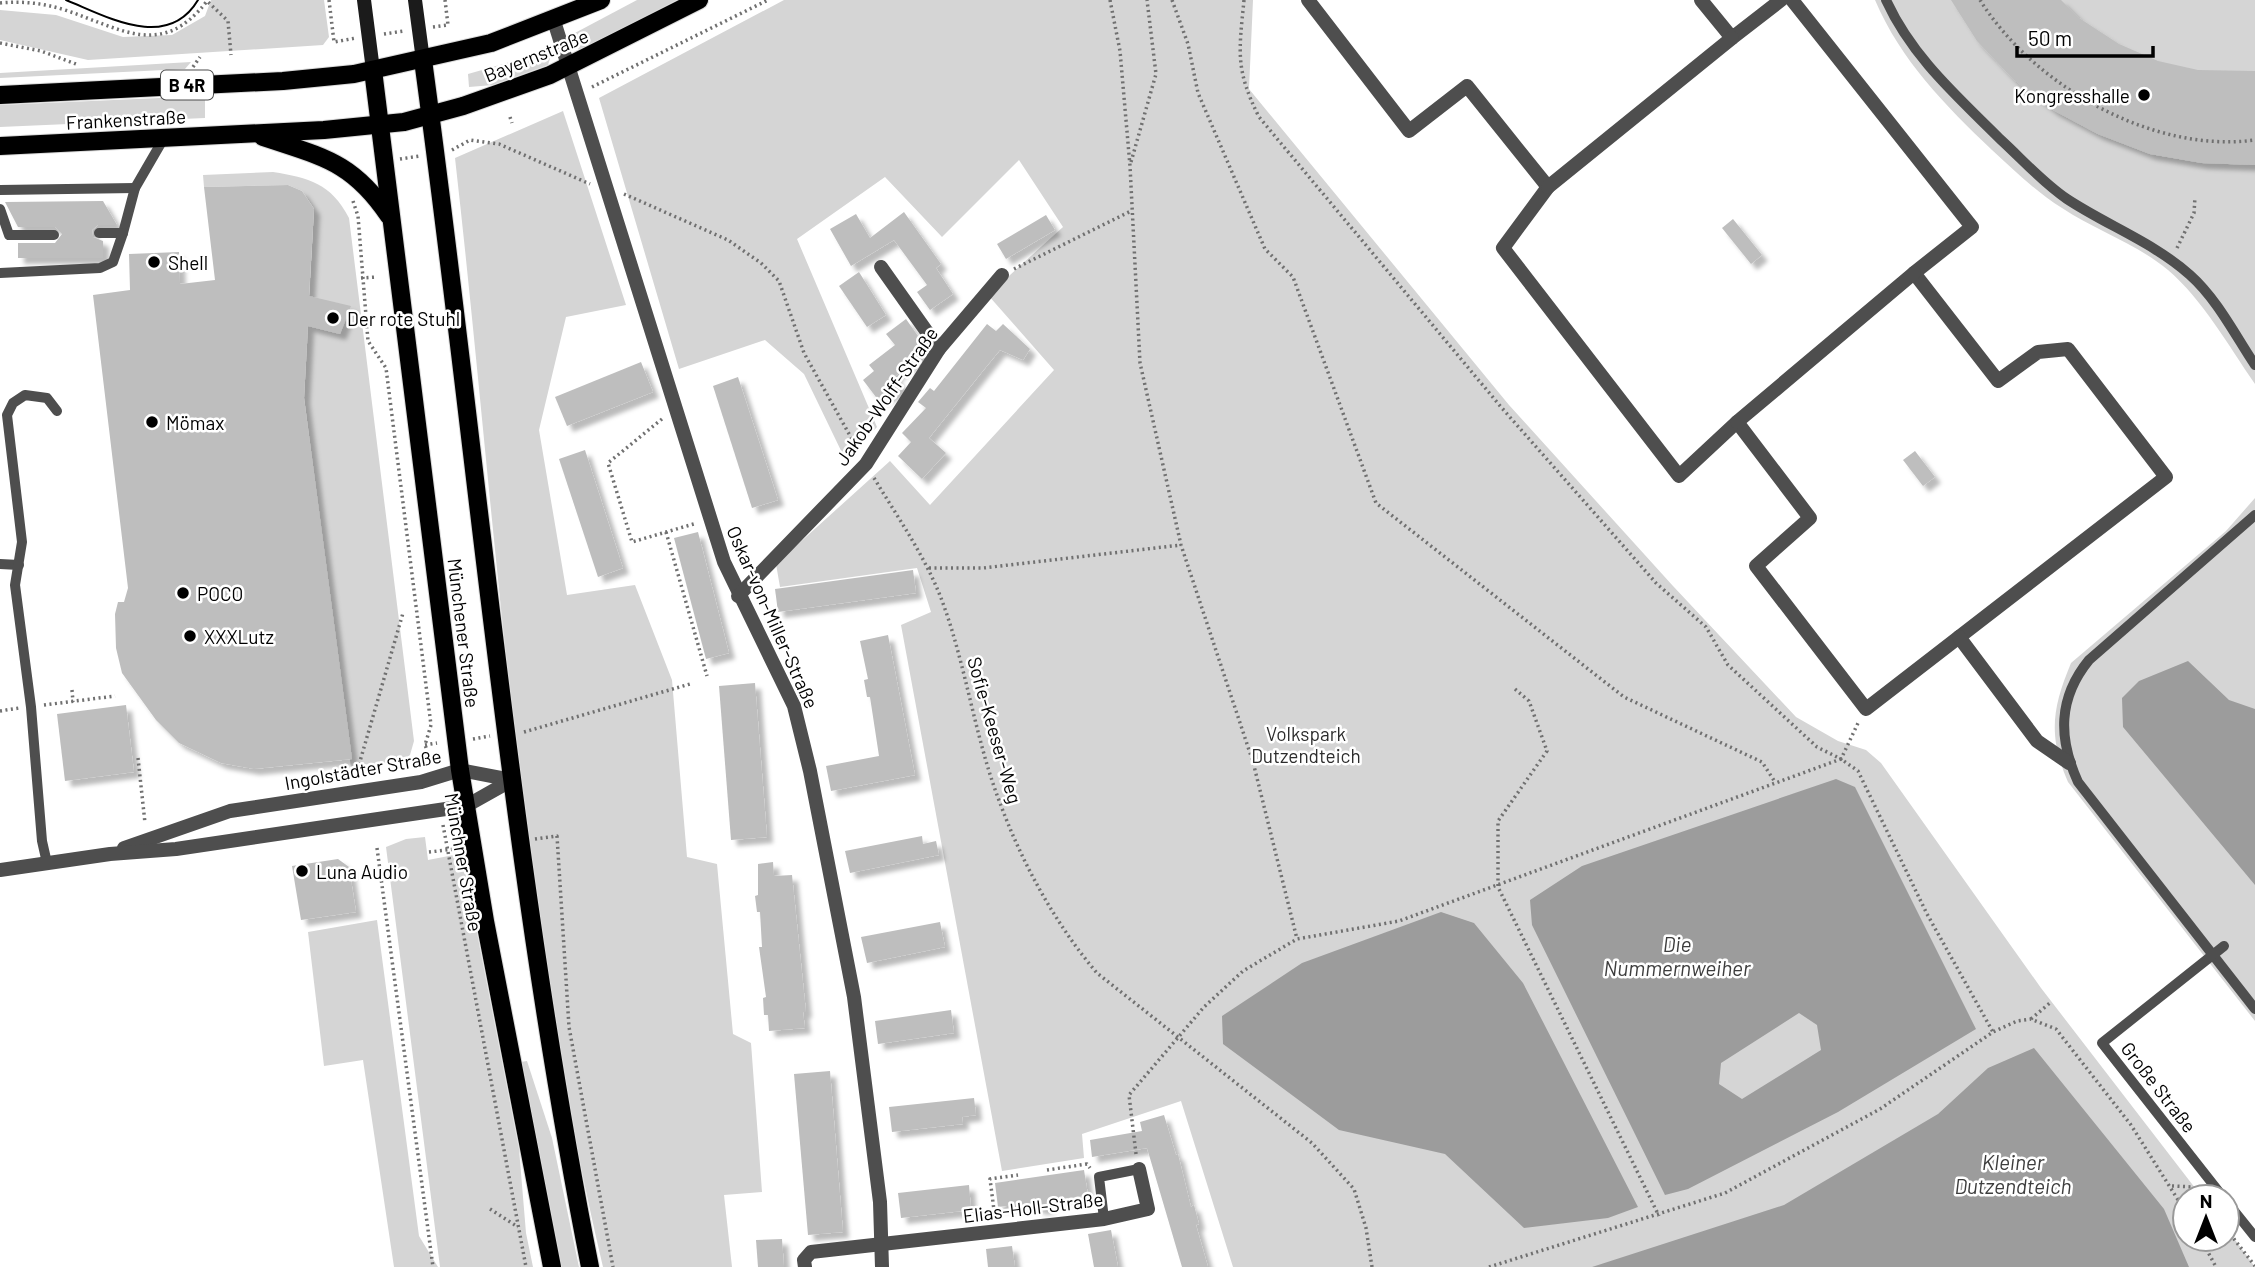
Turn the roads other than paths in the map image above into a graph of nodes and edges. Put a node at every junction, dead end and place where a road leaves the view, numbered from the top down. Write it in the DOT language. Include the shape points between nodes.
graph roads {
  1 [pos="364,0"];
  2 [pos="415,0"];
  3 [pos="601,0"];
  4 [pos="699,0"];
  5 [pos="1308,0"];
  6 [pos="1701,0"];
  7 [pos="1781,0"];
  8 [pos="1792,0"];
  9 [pos="1886,0"];
  10 [pos="554,21"];
  11 [pos="1732,38"];
  12 [pos="423,61"];
  13 [pos="569,67"];
  14 [pos="373,70"];
  15 [pos="0,94"];
  16 [pos="430,116"];
  17 [pos="380,126"];
  18 [pos="253,134"];
  19 [pos="164,138"];
  20 [pos="0,146"];
  21 [pos="1548,187"];
  22 [pos="135,188"];
  23 [pos="32,189"];
  24 [pos="0,190"];
  25 [pos="36,202"];
  26 [pos="0,209"];
  27 [pos="391,219"];
  28 [pos="99,233"];
  29 [pos="123,233"];
  30 [pos="54,235"];
  31 [pos="881,267"];
  32 [pos="0,273"];
  33 [pos="1914,273"];
  34 [pos="1002,275"];
  35 [pos="939,349"];
  36 [pos="2255,365"];
  37 [pos="57,411"];
  38 [pos="1737,422"];
  39 [pos="2255,514"];
  40 [pos="0,564"];
  41 [pos="19,565"];
  42 [pos="738,596"];
  43 [pos="1959,637"];
  44 [pos="2069,762"];
  45 [pos="460,770"];
  46 [pos="512,780"];
  47 [pos="466,806"];
  48 [pos="110,854"];
  49 [pos="47,863"];
  50 [pos="0,870"];
  51 [pos="2224,946"];
  52 [pos="2213,955"];
  53 [pos="2255,1009"];
  54 [pos="1139,1169"];
  55 [pos="2212,1183"];
  56 [pos="1104,1219"];
  57 [pos="2241,1220"];
  58 [pos="2255,1237"];
  59 [pos="882,1246"];
  60 [pos="552,1267"];
  61 [pos="590,1267"];
  62 [pos="805,1267"];
  63 [pos="882,1267"];
  1 -- 14 [label="main road, Münchener Straße"];
  2 -- 12 [label="main road, Münchener Straße"];
  3 -- 10 [label="main road, Bayernstraße / B 4R"];
  4 -- 13 [label="main road, Bayernstraße"];
  5 -- 21 [label="street" via="1409,131 1467,86"];
  6 -- 11 [label="street"];
  7 -- 11 [label="street"];
  8 -- 33 [label="street" via="1972,227"];
  9 -- 36 [label="lane" via="1932,72 2039,178 2068,200 2172,259 2212,299"];
  10 -- 12 [label="main road, Bayernstraße / B 4R"];
  10 -- 13 [label="street, Oskar-von-Miller-Straße"];
  11 -- 21 [label="street"];
  12 -- 14 [label="main road, Bayernstraße / B 4R"];
  12 -- 16 [label="main road, Münchener Straße"];
  13 -- 16 [label="main road, Bayernstraße"];
  13 -- 42 [label="street, Oskar-von-Miller-Straße" via="710,520"];
  14 -- 15 [label="main road, Frankenstraße / B 4R" via="283,81"];
  14 -- 17 [label="main road, Münchener Straße"];
  16 -- 17 [label="main road, Bayernstraße"];
  16 -- 46 [label="main road, Münchener Straße"];
  17 -- 18 [label="main road, Frankenstraße"];
  17 -- 27 [label="main road, Münchener Straße"];
  18 -- 19 [label="main road, Frankenstraße"];
  18 -- 27 [label="main road" via="337,163 370,190"];
  19 -- 20 [label="main road, Frankenstraße"];
  19 -- 22 [label="lane"];
  21 -- 38 [label="street" via="1503,248 1679,476"];
  22 -- 23 [label="lane"];
  22 -- 29 [label="lane"];
  23 -- 24 [label="lane"];
  23 -- 25 [label="lane"];
  26 -- 30 [label="lane" via="9,235"];
  27 -- 45 [label="main road, Münchener Straße"];
  28 -- 29 [label="lane"];
  29 -- 32 [label="lane" via="113,262 100,268"];
  31 -- 35 [label="street"];
  33 -- 38 [label="street"];
  33 -- 43 [label="street" via="1998,381 2038,352 2068,349 2165,477"];
  34 -- 35 [label="street, Jakob-Wolff-Straße"];
  35 -- 42 [label="street, Jakob-Wolff-Straße" via="866,464"];
  37 -- 41 [label="lane" via="47,398 25,395 6,415 22,542"];
  38 -- 43 [label="street" via="1810,518 1756,566 1866,709"];
  39 -- 44 [label="lane" via="2076,676 2062,715"];
  40 -- 41 [label="lane"];
  41 -- 49 [label="lane" via="15,585"];
  42 -- 59 [label="street, Oskar-von-Miller-Straße" via="794,706 810,771 854,997"];
  43 -- 44 [label="street" via="2037,741"];
  44 -- 52 [label="lane" via="2078,782"];
  45 -- 46 [label="street, Ingolstädter Straße"];
  45 -- 47 [label="main road, Münchener Straße"];
  45 -- 48 [label="street, Ingolstädter Straße" via="230,811"];
  46 -- 47 [label="street, Ingolstädter Straße"];
  46 -- 61 [label="main road, Münchener Straße" via="558,1099"];
  47 -- 48 [label="street, Ingolstädter Straße" via="176,849"];
  47 -- 60 [label="main road, Münchener Straße"];
  48 -- 49 [label="street, Ingolstädter Straße"];
  49 -- 50 [label="street, Ingolstädter Straße"];
  51 -- 52 [label="lane"];
  52 -- 53 [label="lane"];
  52 -- 55 [label="lane, Große Straße" via="2102,1043"];
  54 -- 56 [label="lane" via="1099,1177"];
  54 -- 56 [label="street, Elias-Holl-Straße" via="1148,1209"];
  56 -- 59 [label="street, Elias-Holl-Straße"];
  57 -- 58 [label="lane"];
  59 -- 62 [label="street, Elias-Holl-Straße" via="811,1252 804,1260"];
  59 -- 63 [label="street, Oskar-von-Miller-Straße"];
}
